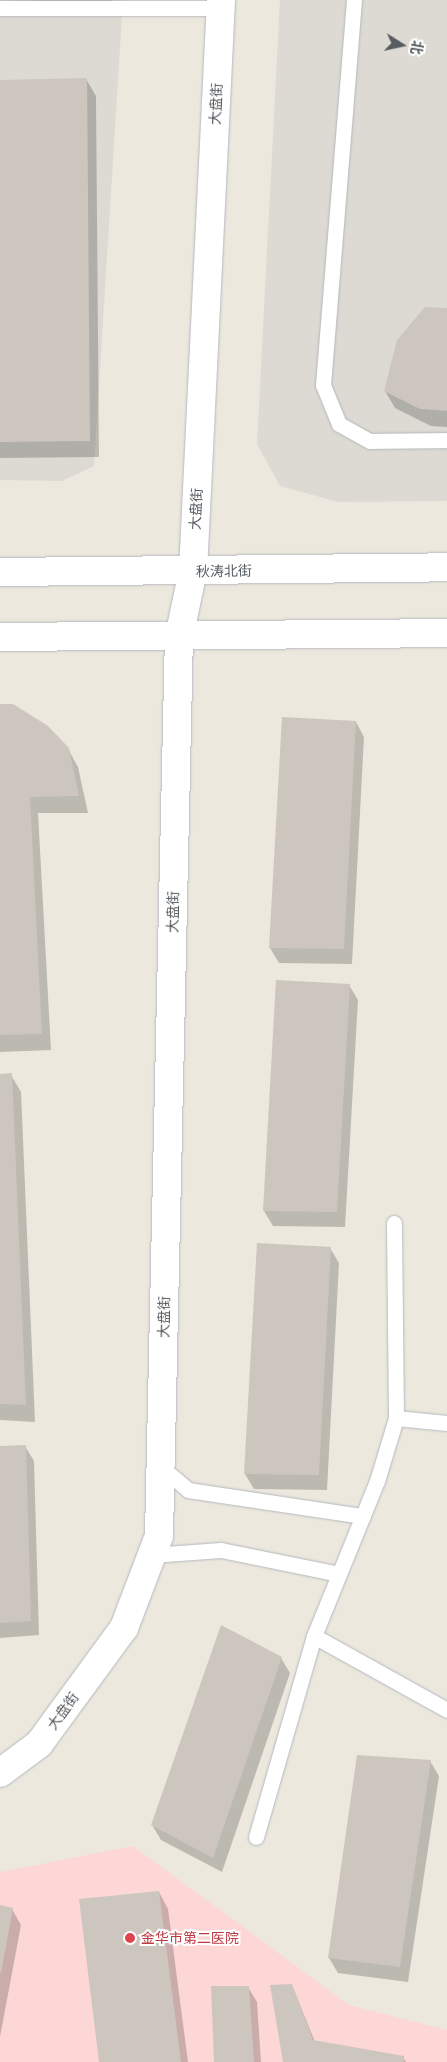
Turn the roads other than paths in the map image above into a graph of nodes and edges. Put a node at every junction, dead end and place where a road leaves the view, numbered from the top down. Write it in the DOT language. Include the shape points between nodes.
graph roads {
  1 [pos="354,0"];
  2 [pos="221,4"];
  3 [pos="0,8"];
  4 [pos="447,440"];
  5 [pos="447,568"];
  6 [pos="193,571"];
  7 [pos="0,572"];
  8 [pos="447,633"];
  9 [pos="0,637"];
  10 [pos="179,637"];
  11 [pos="394,1223"];
  12 [pos="396,1418"];
  13 [pos="447,1423"];
  14 [pos="161,1467"];
  15 [pos="363,1516"];
  16 [pos="152,1555"];
  17 [pos="339,1574"];
  18 [pos="314,1636"];
  19 [pos="447,1710"];
  20 [pos="0,1773"];
  21 [pos="256,1837"];
  1 -- 4 [label="lane" via="323,384 339,424 370,441"];
  2 -- 3 [label="lane"];
  2 -- 6 [label="street, 大盘街"];
  5 -- 6 [label="street, 秋涛北街"];
  6 -- 7 [label="street, 秋涛北街"];
  6 -- 10 [label="street, 大盘街"];
  8 -- 10 [label="street"];
  9 -- 10 [label="street"];
  10 -- 14 [label="street, 大盘街"];
  11 -- 12 [label="lane"];
  12 -- 13 [label="lane"];
  12 -- 15 [label="lane"];
  14 -- 15 [label="lane" via="188,1490"];
  14 -- 16 [label="street, 大盘街" via="159,1536"];
  15 -- 17 [label="lane"];
  16 -- 17 [label="lane" via="221,1550"];
  16 -- 20 [label="street, 大盘街" via="124,1628 39,1744"];
  17 -- 18 [label="lane"];
  18 -- 19 [label="lane"];
  18 -- 21 [label="lane"];
}
